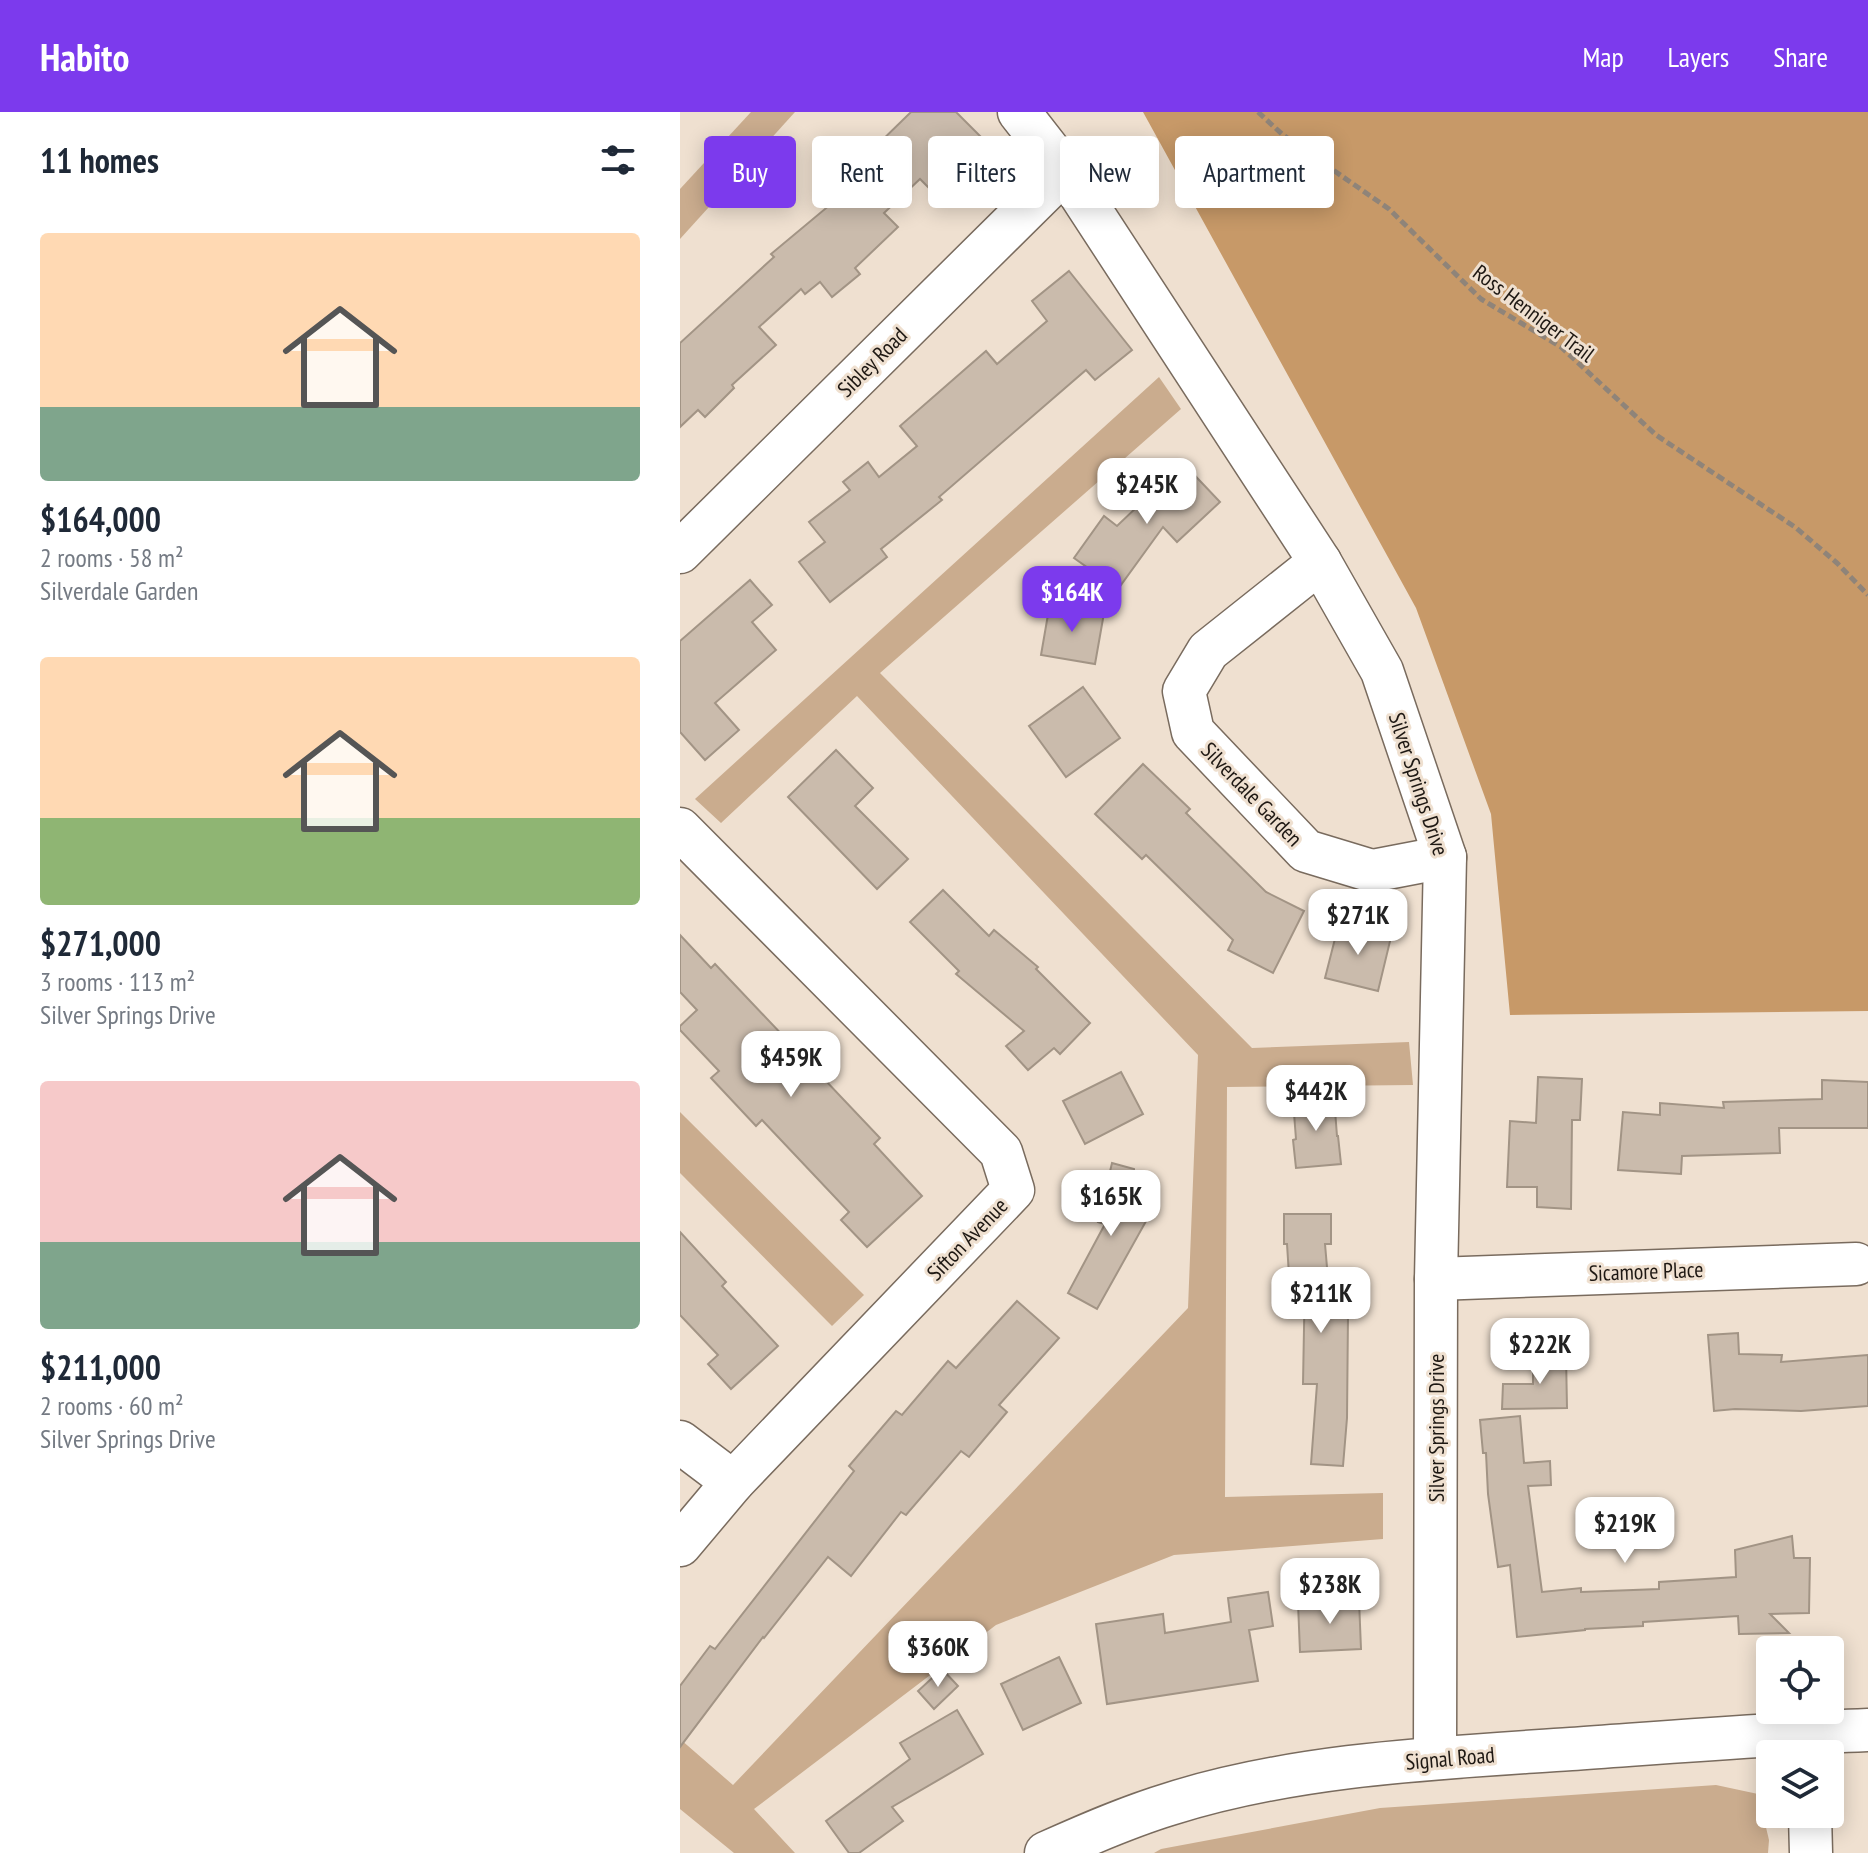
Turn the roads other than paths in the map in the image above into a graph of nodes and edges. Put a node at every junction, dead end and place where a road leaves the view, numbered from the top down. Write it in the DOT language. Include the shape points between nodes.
graph roads {
  1 [pos="1019,112"];
  2 [pos="1060,165"];
  3 [pos="1060,176"];
  4 [pos="1089,208"];
  5 [pos="680,552"];
  6 [pos="1320,562"];
  7 [pos="680,829"];
  8 [pos="1445,857"];
  9 [pos="1856,1264"];
  10 [pos="1436,1279"];
  11 [pos="680,1442"];
  12 [pos="733,1482"];
  13 [pos="680,1545"];
  14 [pos="1868,1730"];
  15 [pos="1821,1740"];
  16 [pos="1756,1745"];
  17 [pos="1435,1758"];
  18 [pos="1810,1828"];
  19 [pos="1046,1853"];
  20 [pos="1811,1853"];
  1 -- 2 [label="street, Silver Springs Drive"];
  3 -- 5 [label="street, Sibley Road"];
  4 -- 6 [label="street, Silver Springs Drive"];
  6 -- 8 [label="street, Silver Springs Drive" via="1382,671"];
  6 -- 8 [label="street, Silverdale Garden" via="1208,651 1184,691 1193,732 1306,851 1372,871"];
  7 -- 12 [label="street, Sifton Avenue" via="1001,1152 1013,1190"];
  8 -- 10 [label="street, Silver Springs Drive"];
  9 -- 10 [label="street, Sicamore Place"];
  10 -- 17 [label="street, Silver Springs Drive"];
  11 -- 12 [label="street"];
  12 -- 13 [label="street, Sifton Avenue"];
  14 -- 15 [label="street, Signal Road"];
  16 -- 17 [label="street, Signal Road"];
  17 -- 19 [label="street, Signal Road" via="1244,1784 1170,1803"];
  18 -- 20 [label="street"];
}
